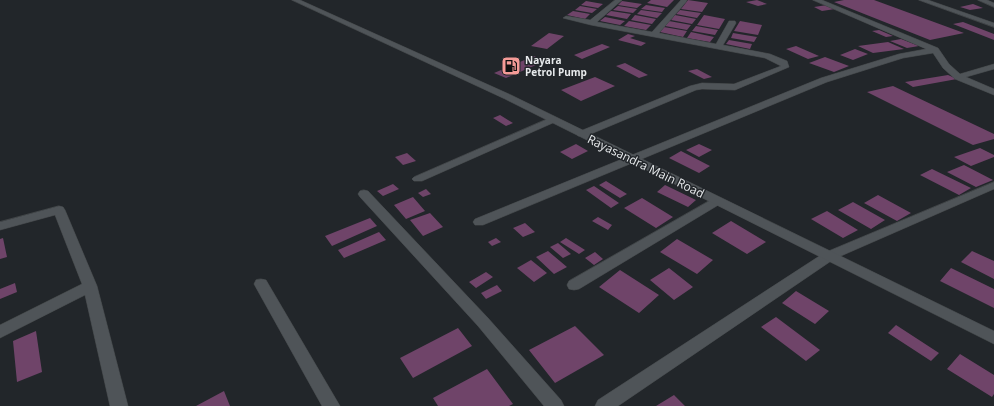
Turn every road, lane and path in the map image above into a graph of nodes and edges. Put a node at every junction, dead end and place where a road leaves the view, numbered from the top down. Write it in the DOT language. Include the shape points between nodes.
graph roads {
  1 [pos="295,0"];
  2 [pos="619,0"];
  3 [pos="816,0"];
  4 [pos="922,0"];
  5 [pos="981,0"];
  6 [pos="684,1"];
  7 [pos="994,5"];
  8 [pos="566,18"];
  9 [pos="592,23"];
  10 [pos="732,23"];
  11 [pos="994,25"];
  12 [pos="653,35"];
  13 [pos="718,47"];
  14 [pos="935,50"];
  15 [pos="994,66"];
  16 [pos="958,77"];
  17 [pos="994,92"];
  18 [pos="552,120"];
  19 [pos="582,134"];
  20 [pos="631,159"];
  21 [pos="418,179"];
  22 [pos="994,186"];
  23 [pos="364,194"];
  24 [pos="716,201"];
  25 [pos="479,222"];
  26 [pos="0,226"];
  27 [pos="829,256"];
  28 [pos="261,284"];
  29 [pos="574,285"];
  30 [pos="90,286"];
  31 [pos="0,332"];
  32 [pos="994,338"];
  33 [pos="119,406"];
  34 [pos="331,406"];
  35 [pos="555,406"];
  36 [pos="604,406"];
  1 -- 18 [label="street, Rayasandra Main Road"];
  2 -- 9 [label="street"];
  3 -- 14 [label="street"];
  4 -- 11 [label="street"];
  5 -- 7 [label="street"];
  6 -- 12 [label="street"];
  8 -- 9 [label="street"];
  9 -- 12 [label="street"];
  10 -- 13 [label="street"];
  12 -- 13 [label="street"];
  13 -- 19 [label="street" via="777,59 785,66 735,87 693,88"];
  14 -- 16 [label="street" via="946,66"];
  14 -- 20 [label="street" via="902,56 824,80"];
  15 -- 16 [label="street"];
  16 -- 17 [label="street"];
  18 -- 19 [label="street, Rayasandra Main Road"];
  18 -- 21 [label="street"];
  19 -- 20 [label="street, Rayasandra Main Road"];
  20 -- 24 [label="street, Rayasandra Main Road"];
  20 -- 25 [label="street"];
  22 -- 27 [label="street"];
  23 -- 35 [label="street"];
  24 -- 27 [label="street, Rayasandra Main Road"];
  24 -- 29 [label="street"];
  26 -- 30 [label="street" via="59,210"];
  27 -- 32 [label="street, Rayasandra Main Road"];
  27 -- 36 [label="street"];
  28 -- 34 [label="street"];
  30 -- 31 [label="street"];
  30 -- 33 [label="street"];
}
